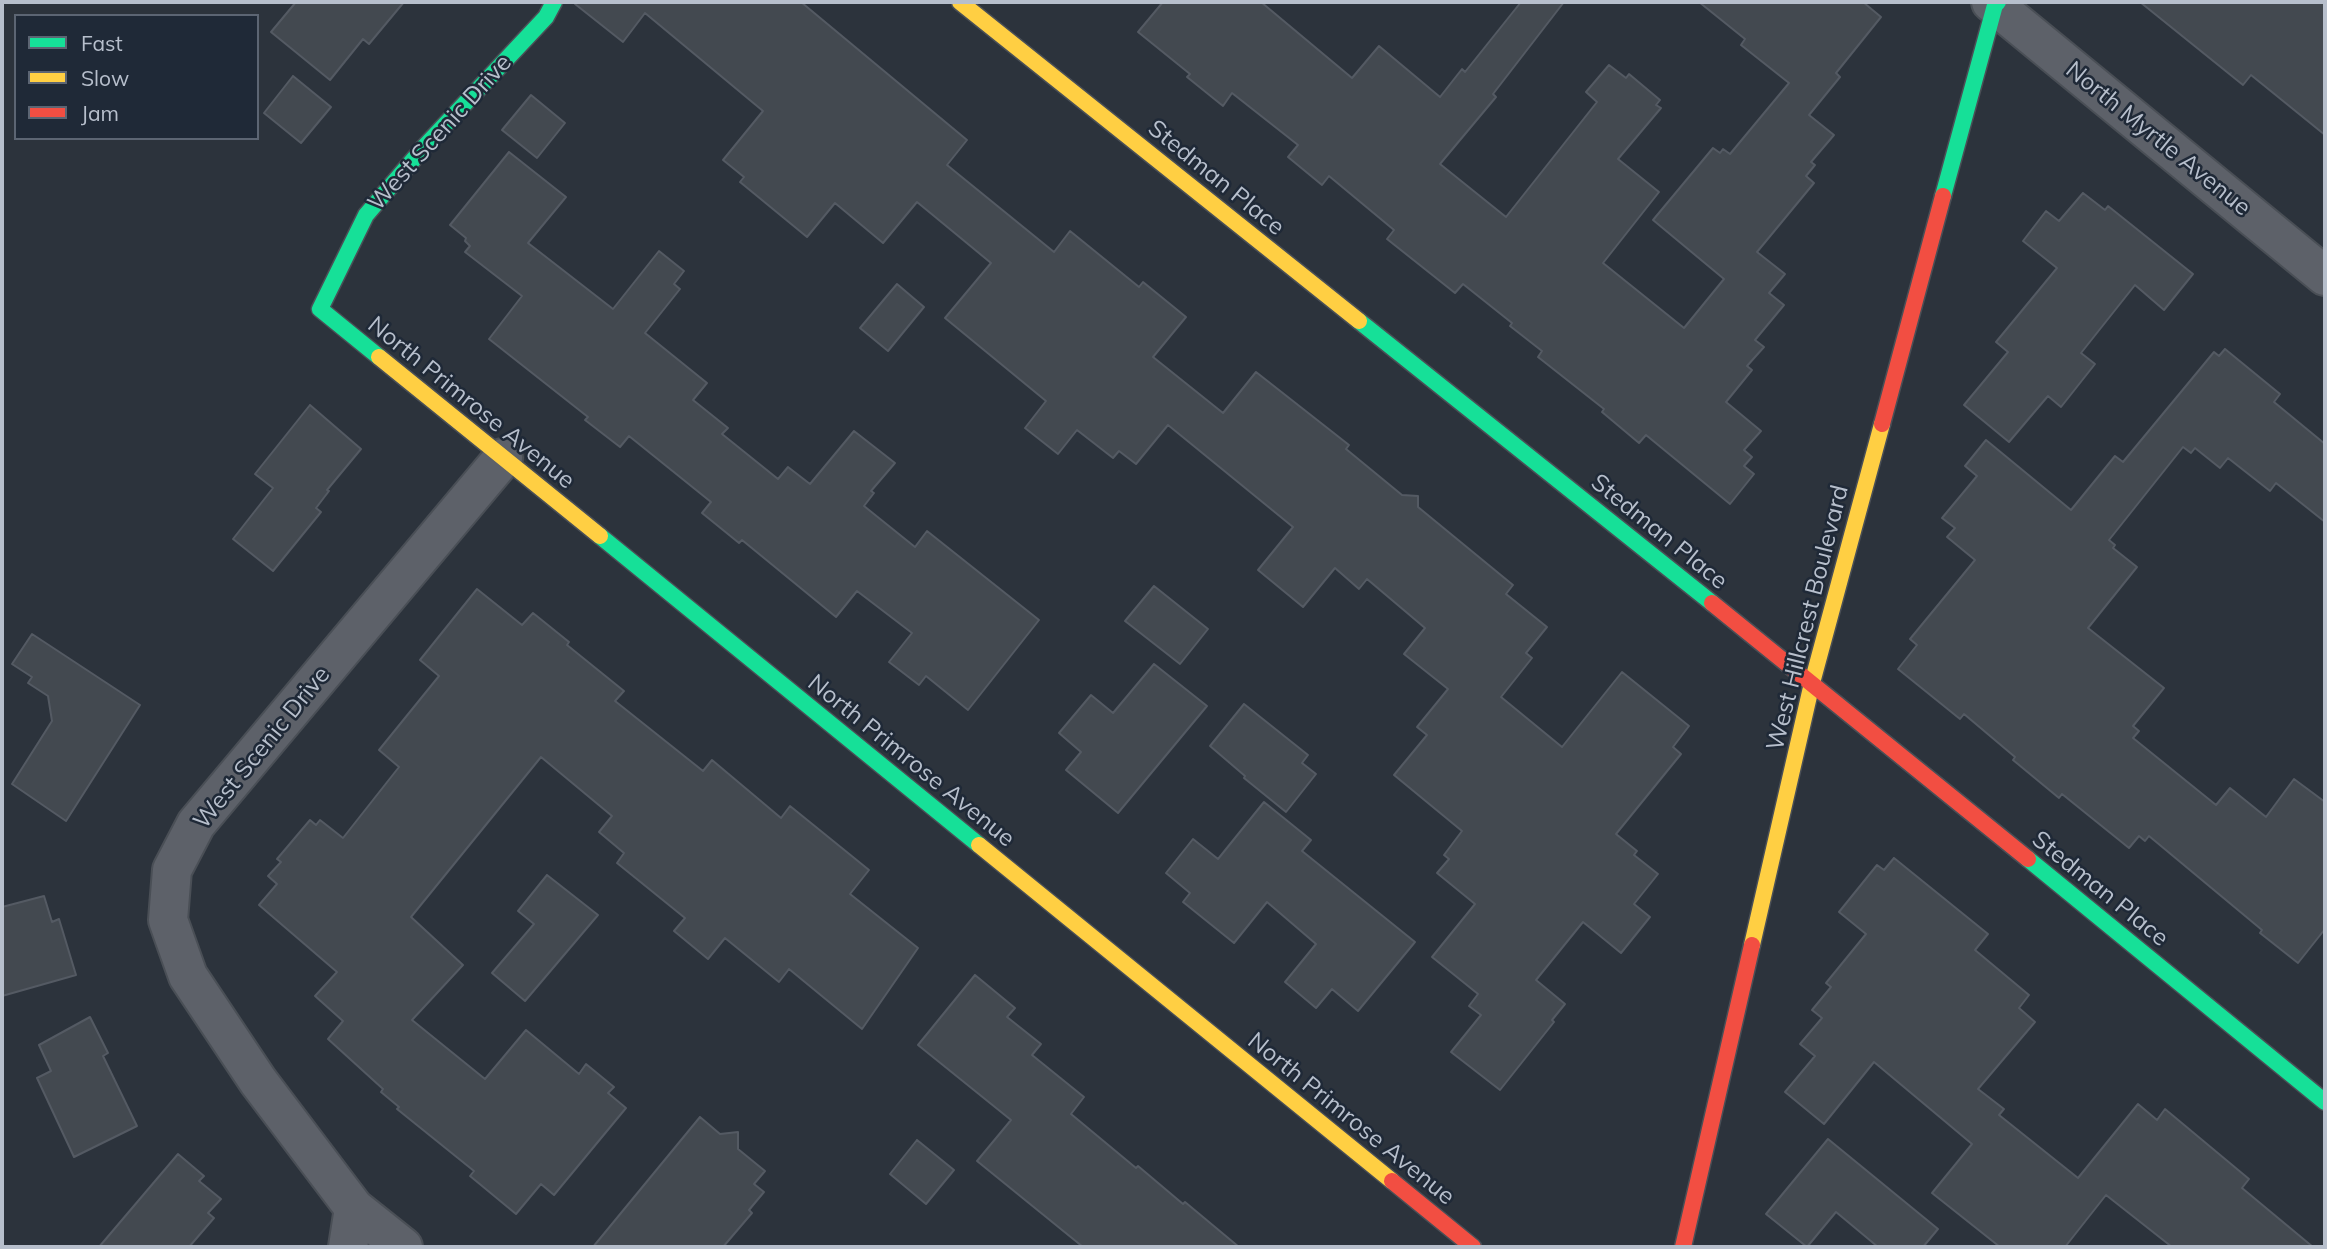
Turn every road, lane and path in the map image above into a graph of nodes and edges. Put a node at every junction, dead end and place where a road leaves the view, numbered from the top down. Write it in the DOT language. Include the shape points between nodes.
graph roads {
  1 [pos="554,2"];
  2 [pos="960,2"];
  3 [pos="1994,3"];
  4 [pos="2325,276"];
  5 [pos="320,309"];
  6 [pos="503,458"];
  7 [pos="1812,683"];
  8 [pos="2325,1102"];
  9 [pos="354,1208"];
  10 [pos="348,1247"];
  11 [pos="402,1247"];
  12 [pos="1473,1247"];
  13 [pos="1684,1247"];
  1 -- 5 [label="street, West Scenic Drive" via="546,17 366,215"];
  2 -- 7 [label="street, Stedman Place"];
  3 -- 4 [label="street, North Myrtle Avenue"];
  3 -- 7 [label="street, West Hillcrest Boulevard"];
  5 -- 6 [label="street, North Primrose Avenue"];
  6 -- 9 [label="street, West Scenic Drive" via="196,824 172,870 168,920 188,976 258,1080"];
  6 -- 12 [label="street, North Primrose Avenue"];
  7 -- 8 [label="street, Stedman Place"];
  7 -- 13 [label="street, West Hillcrest Boulevard"];
  9 -- 10 [label="street"];
  9 -- 11 [label="street, West Scenic Drive"];
}
